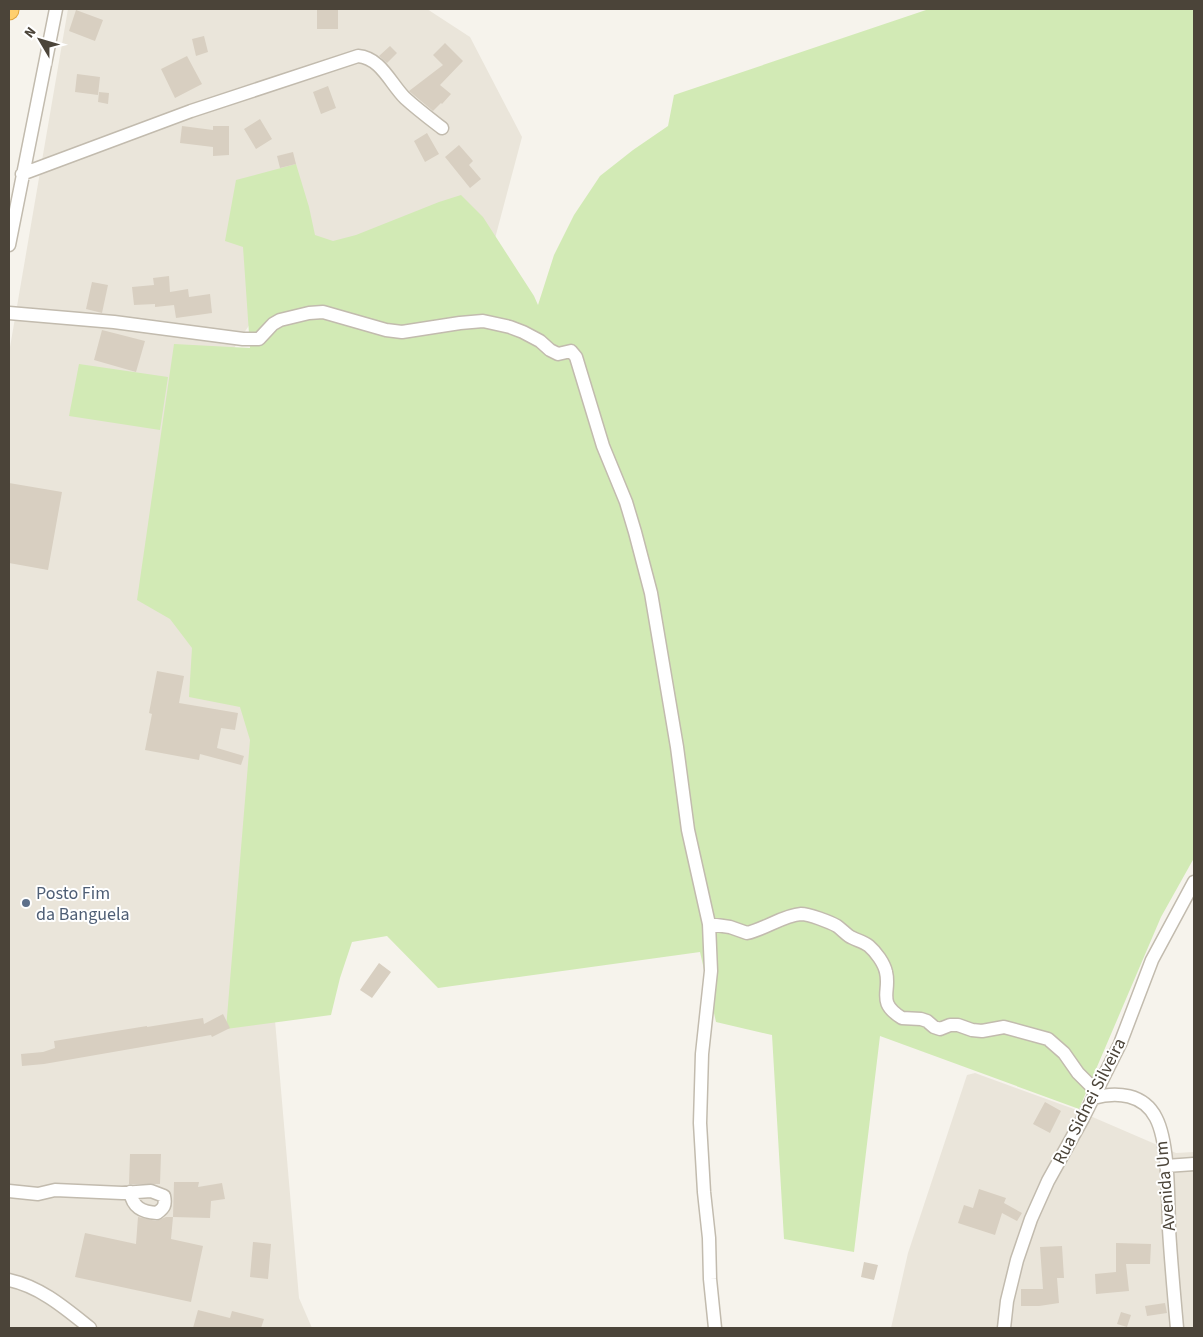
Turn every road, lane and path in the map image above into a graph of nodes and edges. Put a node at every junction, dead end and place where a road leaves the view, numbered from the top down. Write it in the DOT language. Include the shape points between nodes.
graph roads {
  1 [pos="56,9"];
  2 [pos="442,128"];
  3 [pos="22,174"];
  4 [pos="9,245"];
  5 [pos="9,313"];
  6 [pos="1194,882"];
  7 [pos="709,924"];
  8 [pos="1095,1094"];
  9 [pos="1194,1164"];
  10 [pos="1166,1166"];
  11 [pos="9,1191"];
  12 [pos="130,1192"];
  13 [pos="9,1280"];
  14 [pos="90,1328"];
  15 [pos="716,1328"];
  16 [pos="1004,1328"];
  17 [pos="1177,1328"];
  1 -- 3 [label="street"];
  2 -- 3 [label="street" via="404,97 376,62 358,56 191,111"];
  3 -- 4 [label="street"];
  5 -- 7 [label="street" via="114,322 243,339 259,339 280,320 323,312 402,332 483,321 523,332 558,354 573,352 630,517 651,593 688,830"];
  6 -- 8 [label="street, Rua Sidnei Silveira" via="1152,960 1120,1044"];
  7 -- 8 [label="street" via="748,933 799,914 828,922 875,952 885,970 886,1000 902,1018 921,1019 940,1029 950,1025 982,1031 1004,1027 1048,1039 1064,1053"];
  7 -- 15 [label="street" via="711,971 702,1054 700,1123"];
  8 -- 10 [label="street, Avenida Um" via="1125,1094 1149,1108 1160,1130"];
  8 -- 16 [label="street, Rua Sidnei Silveira" via="1031,1219 1017,1260"];
  9 -- 10 [label="street"];
  10 -- 17 [label="street, Avenida Um"];
  11 -- 12 [label="street" via="38,1194 55,1190"];
  13 -- 14 [label="street" via="45,1294"];
}
